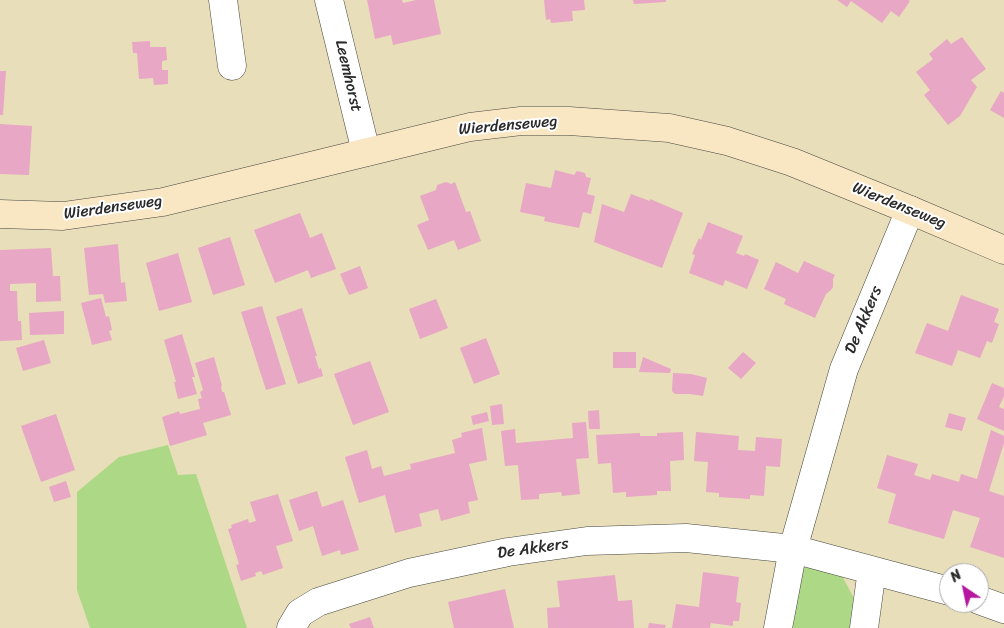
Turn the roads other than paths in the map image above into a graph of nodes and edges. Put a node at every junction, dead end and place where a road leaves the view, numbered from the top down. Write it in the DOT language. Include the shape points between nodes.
graph roads {
  1 [pos="223,0"];
  2 [pos="329,0"];
  3 [pos="232,66"];
  4 [pos="366,152"];
  5 [pos="910,210"];
  6 [pos="0,214"];
  7 [pos="1004,250"];
  8 [pos="793,549"];
  9 [pos="872,570"];
  10 [pos="939,588"];
  11 [pos="989,604"];
  12 [pos="1004,609"];
  13 [pos="291,628"];
  14 [pos="778,628"];
  15 [pos="864,628"];
  1 -- 3 [label="street"];
  2 -- 4 [label="street, Leemhorst"];
  4 -- 5 [label="main road, Wierdenseweg" via="470,126 569,121 669,128 726,141 792,162"];
  4 -- 6 [label="main road, Wierdenseweg" via="163,202 63,216"];
  5 -- 7 [label="main road, Wierdenseweg"];
  5 -- 8 [label="street, De Akkers" via="844,369"];
  8 -- 9 [label="street, De Akkers"];
  8 -- 13 [label="street, De Akkers" via="686,538 587,541 508,552 409,573 318,602 300,613"];
  8 -- 14 [label="street, De Akkers"];
  9 -- 10 [label="street, De Akkers"];
  9 -- 15 [label="street"];
  11 -- 12 [label="street"];
}
